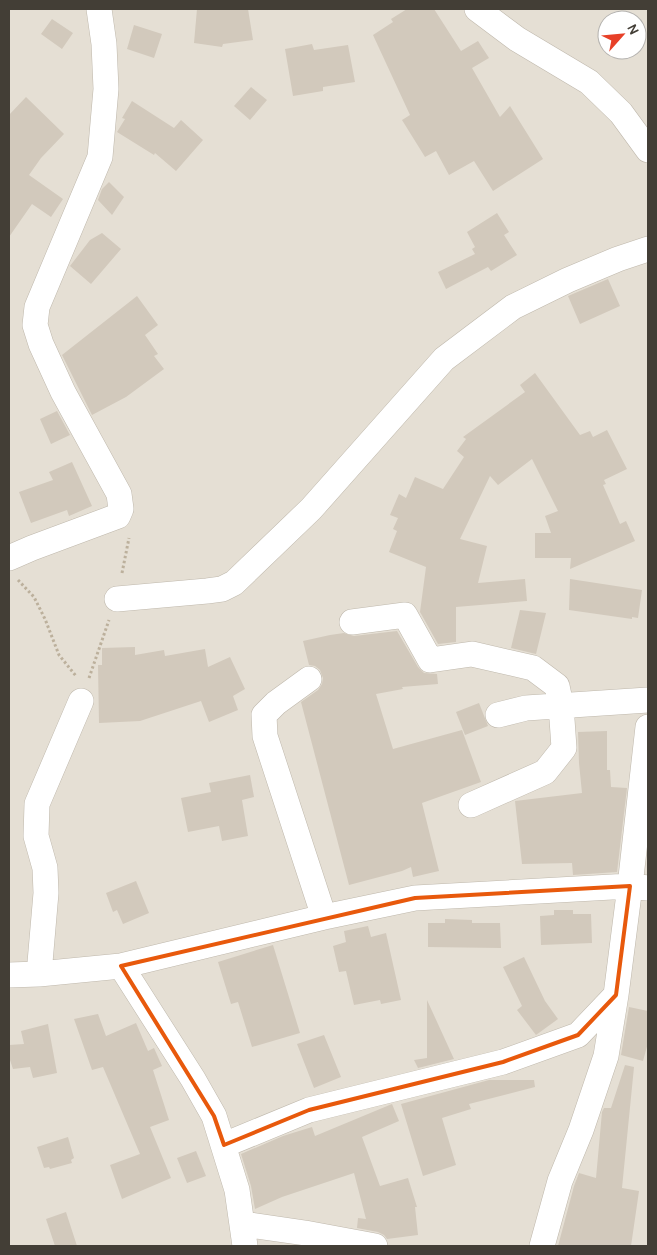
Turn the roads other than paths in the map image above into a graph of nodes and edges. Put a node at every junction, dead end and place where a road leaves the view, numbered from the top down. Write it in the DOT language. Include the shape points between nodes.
graph roads {
  1 [pos="99,9"];
  2 [pos="477,9"];
  3 [pos="648,150"];
  4 [pos="648,250"];
  5 [pos="12,568"];
  6 [pos="117,598"];
  7 [pos="352,622"];
  8 [pos="308,679"];
  9 [pos="81,691"];
  10 [pos="648,700"];
  11 [pos="561,705"];
  12 [pos="498,715"];
  13 [pos="648,727"];
  14 [pos="471,805"];
  15 [pos="639,887"];
  16 [pos="324,917"];
  17 [pos="121,966"];
  18 [pos="39,974"];
  19 [pos="9,975"];
  20 [pos="616,995"];
  21 [pos="224,1145"];
  22 [pos="244,1235"];
  23 [pos="375,1246"];
  24 [pos="542,1246"];
  1 -- 5 [label="street" via="106,90 100,157 37,307 35,325 64,392 119,494 120,509 118,516"];
  2 -- 3 [label="street" via="517,39 588,82 621,113"];
  4 -- 6 [label="street" via="568,280 513,307 444,359 311,509 234,583 207,591"];
  7 -- 11 [label="street" via="405,615 430,660 472,654 533,668 557,686"];
  8 -- 16 [label="street" via="264,715 265,736"];
  9 -- 18 [label="street" via="37,804 36,836 45,868"];
  10 -- 11 [label="street"];
  11 -- 12 [label="street" via="526,708"];
  11 -- 14 [label="street" via="564,748 545,772"];
  13 -- 15 [label="street"];
  15 -- 16 [label="street" via="415,898"];
  15 -- 20 [label="street"];
  16 -- 17 [label="street"];
  17 -- 18 [label="street"];
  17 -- 21 [label="street" via="193,1079 214,1116"];
  18 -- 19 [label="street"];
  20 -- 21 [label="street" via="578,1035 502,1062 309,1110"];
  20 -- 24 [label="street" via="606,1056 560,1181"];
  21 -- 22 [label="street" via="237,1190"];
  22 -- 23 [label="street" via="305,1233"];
}
